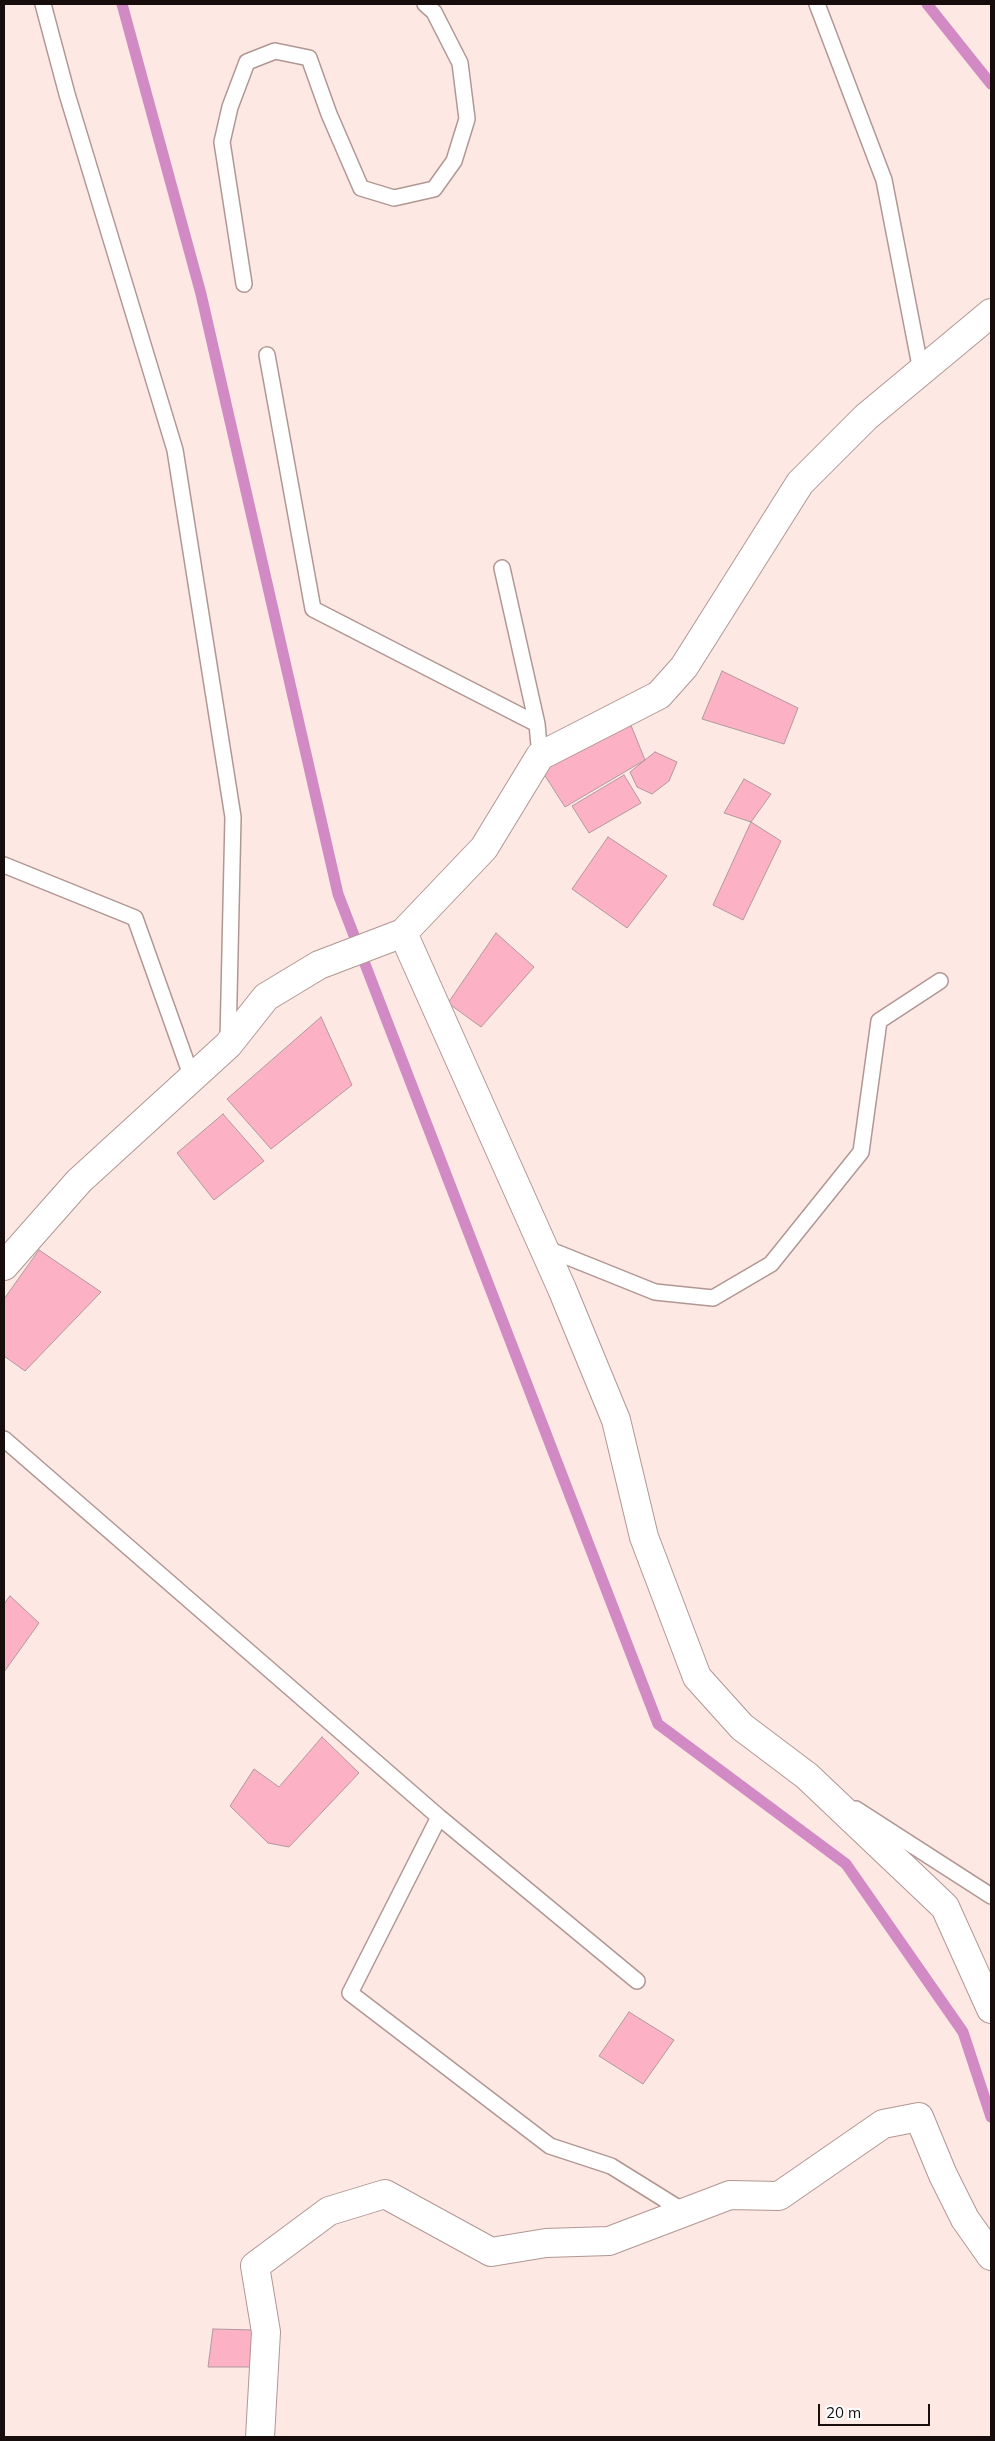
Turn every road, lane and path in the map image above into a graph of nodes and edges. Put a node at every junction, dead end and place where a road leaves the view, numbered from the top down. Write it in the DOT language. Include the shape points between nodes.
graph roads {
  1 [pos="43,4"];
  2 [pos="425,4"];
  3 [pos="817,4"];
  4 [pos="244,284"];
  5 [pos="991,313"];
  6 [pos="267,355"];
  7 [pos="921,371"];
  8 [pos="502,568"];
  9 [pos="537,724"];
  10 [pos="540,756"];
  11 [pos="4,865"];
  12 [pos="403,933"];
  13 [pos="940,981"];
  14 [pos="228,1045"];
  15 [pos="192,1078"];
  16 [pos="543,1247"];
  17 [pos="4,1266"];
  18 [pos="4,1439"];
  19 [pos="807,1776"];
  20 [pos="439,1817"];
  21 [pos="991,1896"];
  22 [pos="636,1981"];
  23 [pos="991,2009"];
  24 [pos="685,2212"];
  25 [pos="991,2256"];
  26 [pos="260,2437"];
  1 -- 14 [label="lane" via="175,450 233,817"];
  2 -- 4 [label="lane" via="434,12 460,63 466,119 454,161 434,188 394,198 361,188 309,58 275,51 247,62 230,107 222,142"];
  3 -- 7 [label="lane" via="884,180"];
  5 -- 7 [label="street"];
  6 -- 9 [label="lane" via="312,609"];
  7 -- 10 [label="street" via="866,417 800,484 684,667 659,695"];
  8 -- 9 [label="lane"];
  9 -- 10 [label="lane"];
  10 -- 12 [label="street" via="484,848"];
  11 -- 15 [label="lane" via="135,918"];
  12 -- 14 [label="street" via="319,965 266,997"];
  12 -- 16 [label="street"];
  13 -- 16 [label="lane" via="879,1021 861,1152 771,1264 713,1298 656,1292"];
  14 -- 15 [label="street"];
  15 -- 17 [label="street" via="79,1181"];
  16 -- 19 [label="street" via="616,1420 644,1537 697,1677 742,1727"];
  18 -- 20 [label="lane"];
  19 -- 21 [label="lane"];
  19 -- 23 [label="street" via="945,1907"];
  20 -- 22 [label="lane"];
  20 -- 24 [label="lane" via="350,1993 550,2146 611,2166"];
  24 -- 25 [label="street" via="730,2194 779,2196 883,2124 919,2117 965,2219"];
  24 -- 26 [label="street" via="609,2241 546,2243 491,2252 385,2194 329,2211 255,2266 266,2332"];
}
